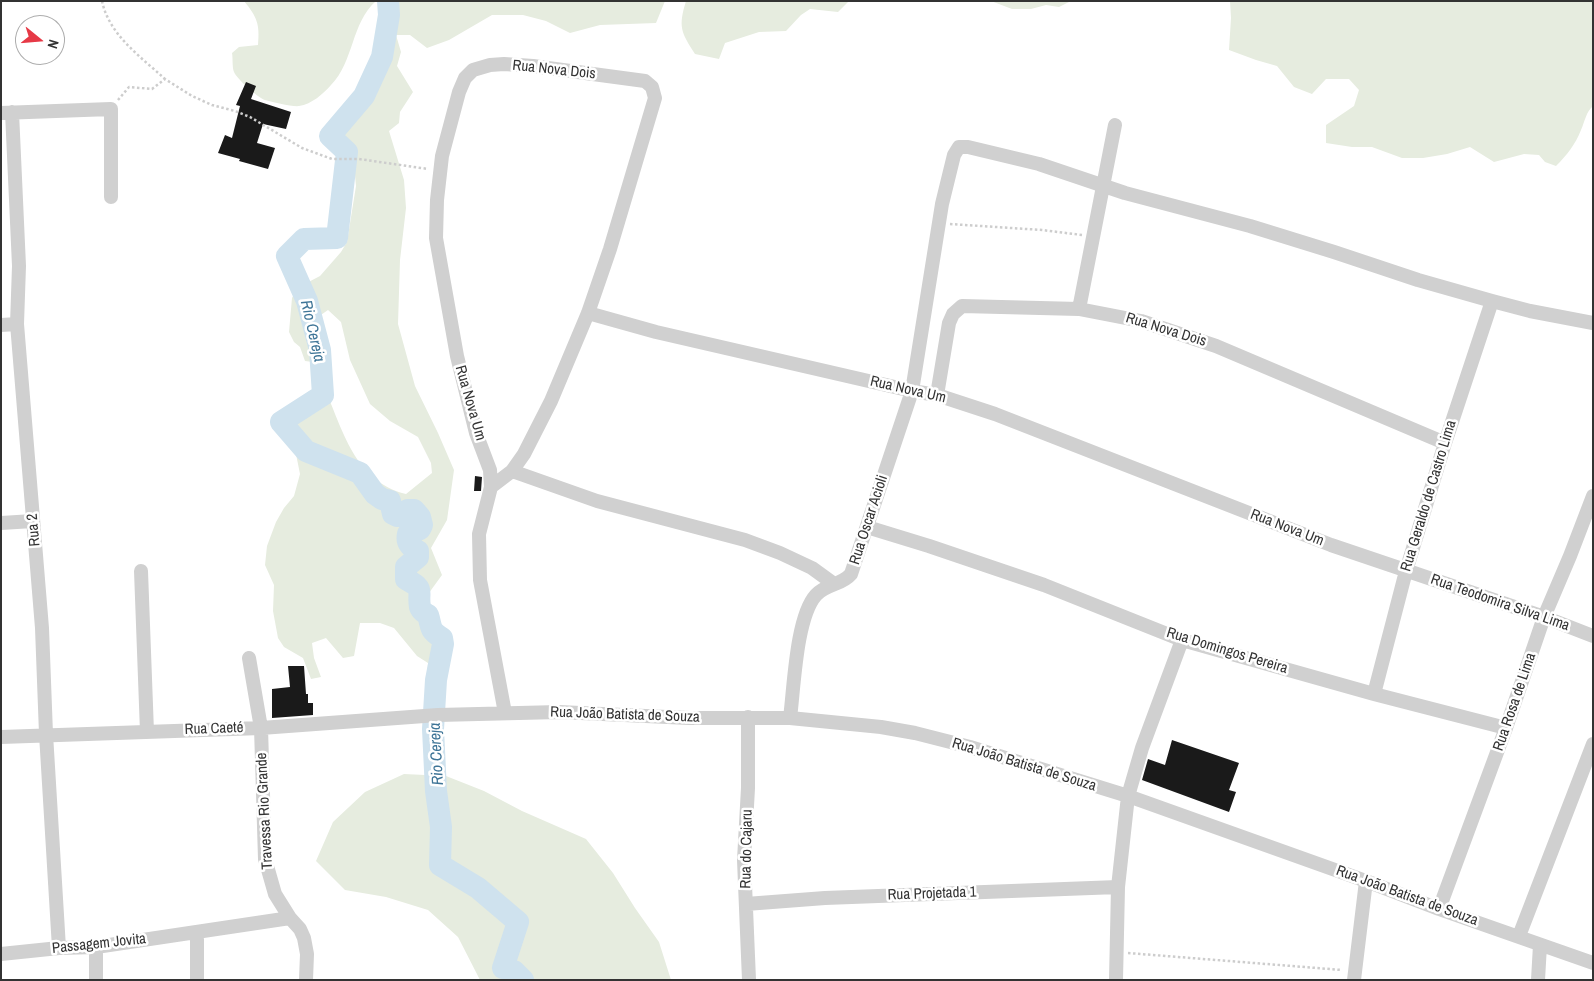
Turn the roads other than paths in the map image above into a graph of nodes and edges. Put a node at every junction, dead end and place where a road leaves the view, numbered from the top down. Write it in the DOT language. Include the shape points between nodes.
graph roads {
  1 [pos="6,113"];
  2 [pos="1115,125"];
  3 [pos="1103,186"];
  4 [pos="110,197"];
  5 [pos="1492,301"];
  6 [pos="1079,309"];
  7 [pos="588,313"];
  8 [pos="450,317"];
  9 [pos="1593,323"];
  10 [pos="17,324"];
  11 [pos="1,325"];
  12 [pos="912,390"];
  13 [pos="937,394"];
  14 [pos="1445,442"];
  15 [pos="512,471"];
  16 [pos="491,487"];
  17 [pos="1593,496"];
  18 [pos="33,521"];
  19 [pos="1,523"];
  20 [pos="868,527"];
  21 [pos="141,571"];
  22 [pos="1406,571"];
  23 [pos="834,584"];
  24 [pos="1544,617"];
  25 [pos="1593,636"];
  26 [pos="1182,640"];
  27 [pos="249,658"];
  28 [pos="1374,694"];
  29 [pos="505,713"];
  30 [pos="433,716"];
  31 [pos="748,717"];
  32 [pos="790,718"];
  33 [pos="261,728"];
  34 [pos="1506,728"];
  35 [pos="146,732"];
  36 [pos="46,734"];
  37 [pos="1,737"];
  38 [pos="1593,744"];
  39 [pos="1128,796"];
  40 [pos="1366,881"];
  41 [pos="1118,887"];
  42 [pos="746,904"];
  43 [pos="1439,910"];
  44 [pos="290,918"];
  45 [pos="197,933"];
  46 [pos="1519,936"];
  47 [pos="1540,945"];
  48 [pos="96,947"];
  49 [pos="59,948"];
  50 [pos="1,954"];
  51 [pos="1593,963"];
  52 [pos="1355,975"];
  53 [pos="96,980"];
  54 [pos="197,980"];
  55 [pos="306,980"];
  56 [pos="749,980"];
  57 [pos="1116,980"];
  58 [pos="1538,980"];
  1 -- 4 [label="street" via="111,109"];
  1 -- 10 [label="street, Rua 2" via="19,266"];
  2 -- 3 [label="street"];
  3 -- 5 [label="street" via="1259,229"];
  3 -- 6 [label="street"];
  3 -- 12 [label="street, Rua Oscar Acioli" via="1039,164 959,147 954,155 942,204"];
  5 -- 9 [label="street"];
  5 -- 14 [label="street, Rua Geraldo de Castro Lima"];
  6 -- 13 [label="street, Rua Nova Dois" via="962,306 952,314 949,323"];
  6 -- 14 [label="street, Rua Nova Dois" via="1140,320 1179,332"];
  7 -- 8 [label="street, Rua Nova Dois" via="655,98 652,87 636,78 533,66 490,65 474,70 465,78 442,156 436,238"];
  7 -- 12 [label="street, Rua Nova Um" via="656,332"];
  7 -- 15 [label="street" via="535,436"];
  8 -- 16 [label="street, Rua Nova Um" via="468,405 490,470"];
  10 -- 11 [label="street"];
  10 -- 18 [label="street, Rua 2"];
  12 -- 13 [label="street, Rua Nova Um"];
  12 -- 20 [label="street, Rua Oscar Acioli"];
  13 -- 22 [label="street, Rua Nova Um"];
  14 -- 22 [label="street, Rua Geraldo de Castro Lima"];
  15 -- 16 [label="street"];
  15 -- 23 [label="street" via="597,501 745,540 812,568"];
  16 -- 29 [label="street, Rua Nova Um" via="479,534 480,580"];
  17 -- 24 [label="street, Rua Rosa de Lima"];
  18 -- 19 [label="street"];
  18 -- 36 [label="street, Rua 2"];
  20 -- 23 [label="street, Rua Oscar Acioli" via="851,574"];
  20 -- 26 [label="street, Rua Domingos Pereira" via="1044,585"];
  21 -- 35 [label="street"];
  22 -- 24 [label="street, Rua Teodomira Silva Lima"];
  22 -- 28 [label="street, Rua Geraldo de Castro Lima"];
  23 -- 32 [label="street, Rua Oscar Acioli" via="816,595 806,612"];
  24 -- 25 [label="street, Rua Teodomira Silva Lima"];
  24 -- 34 [label="street, Rua Rosa de Lima"];
  26 -- 28 [label="street, Rua Domingos Pereira"];
  26 -- 39 [label="street"];
  27 -- 33 [label="street, Travessa Rio Grande"];
  28 -- 34 [label="street, Rua Domingos Pereira"];
  29 -- 30 [label="street, Rua João Batista de Souza"];
  29 -- 31 [label="street, Rua João Batista de Souza"];
  30 -- 33 [label="street, Rua Caeté"];
  31 -- 32 [label="street, Rua João Batista de Souza"];
  31 -- 42 [label="street, Rua do Cajaru"];
  32 -- 39 [label="street, Rua João Batista de Souza" via="849,722 915,733"];
  33 -- 35 [label="street, Rua Caeté"];
  33 -- 44 [label="street, Travessa Rio Grande" via="265,859 275,894"];
  34 -- 43 [label="street, Rua Rosa de Lima"];
  35 -- 36 [label="street, Rua Caeté"];
  36 -- 37 [label="street, Rua Caeté"];
  36 -- 49 [label="street, Rua 2"];
  38 -- 46 [label="street"];
  39 -- 40 [label="street, Rua João Batista de Souza"];
  39 -- 41 [label="street"];
  40 -- 43 [label="street, Rua João Batista de Souza"];
  40 -- 52 [label="street"];
  41 -- 42 [label="street, Rua Projetada 1"];
  41 -- 57 [label="street"];
  42 -- 56 [label="street, Rua do Cajaru"];
  43 -- 46 [label="street, Rua João Batista de Souza"];
  44 -- 45 [label="street, Passagem Jovita"];
  44 -- 55 [label="street, Travessa Rio Grande" via="304,938"];
  45 -- 48 [label="street, Passagem Jovita"];
  45 -- 54 [label="street"];
  46 -- 47 [label="street, Rua João Batista de Souza"];
  47 -- 51 [label="street, Rua João Batista de Souza"];
  47 -- 58 [label="street"];
  48 -- 49 [label="street, Passagem Jovita"];
  48 -- 53 [label="street"];
  49 -- 50 [label="street, Passagem Jovita"];
}
